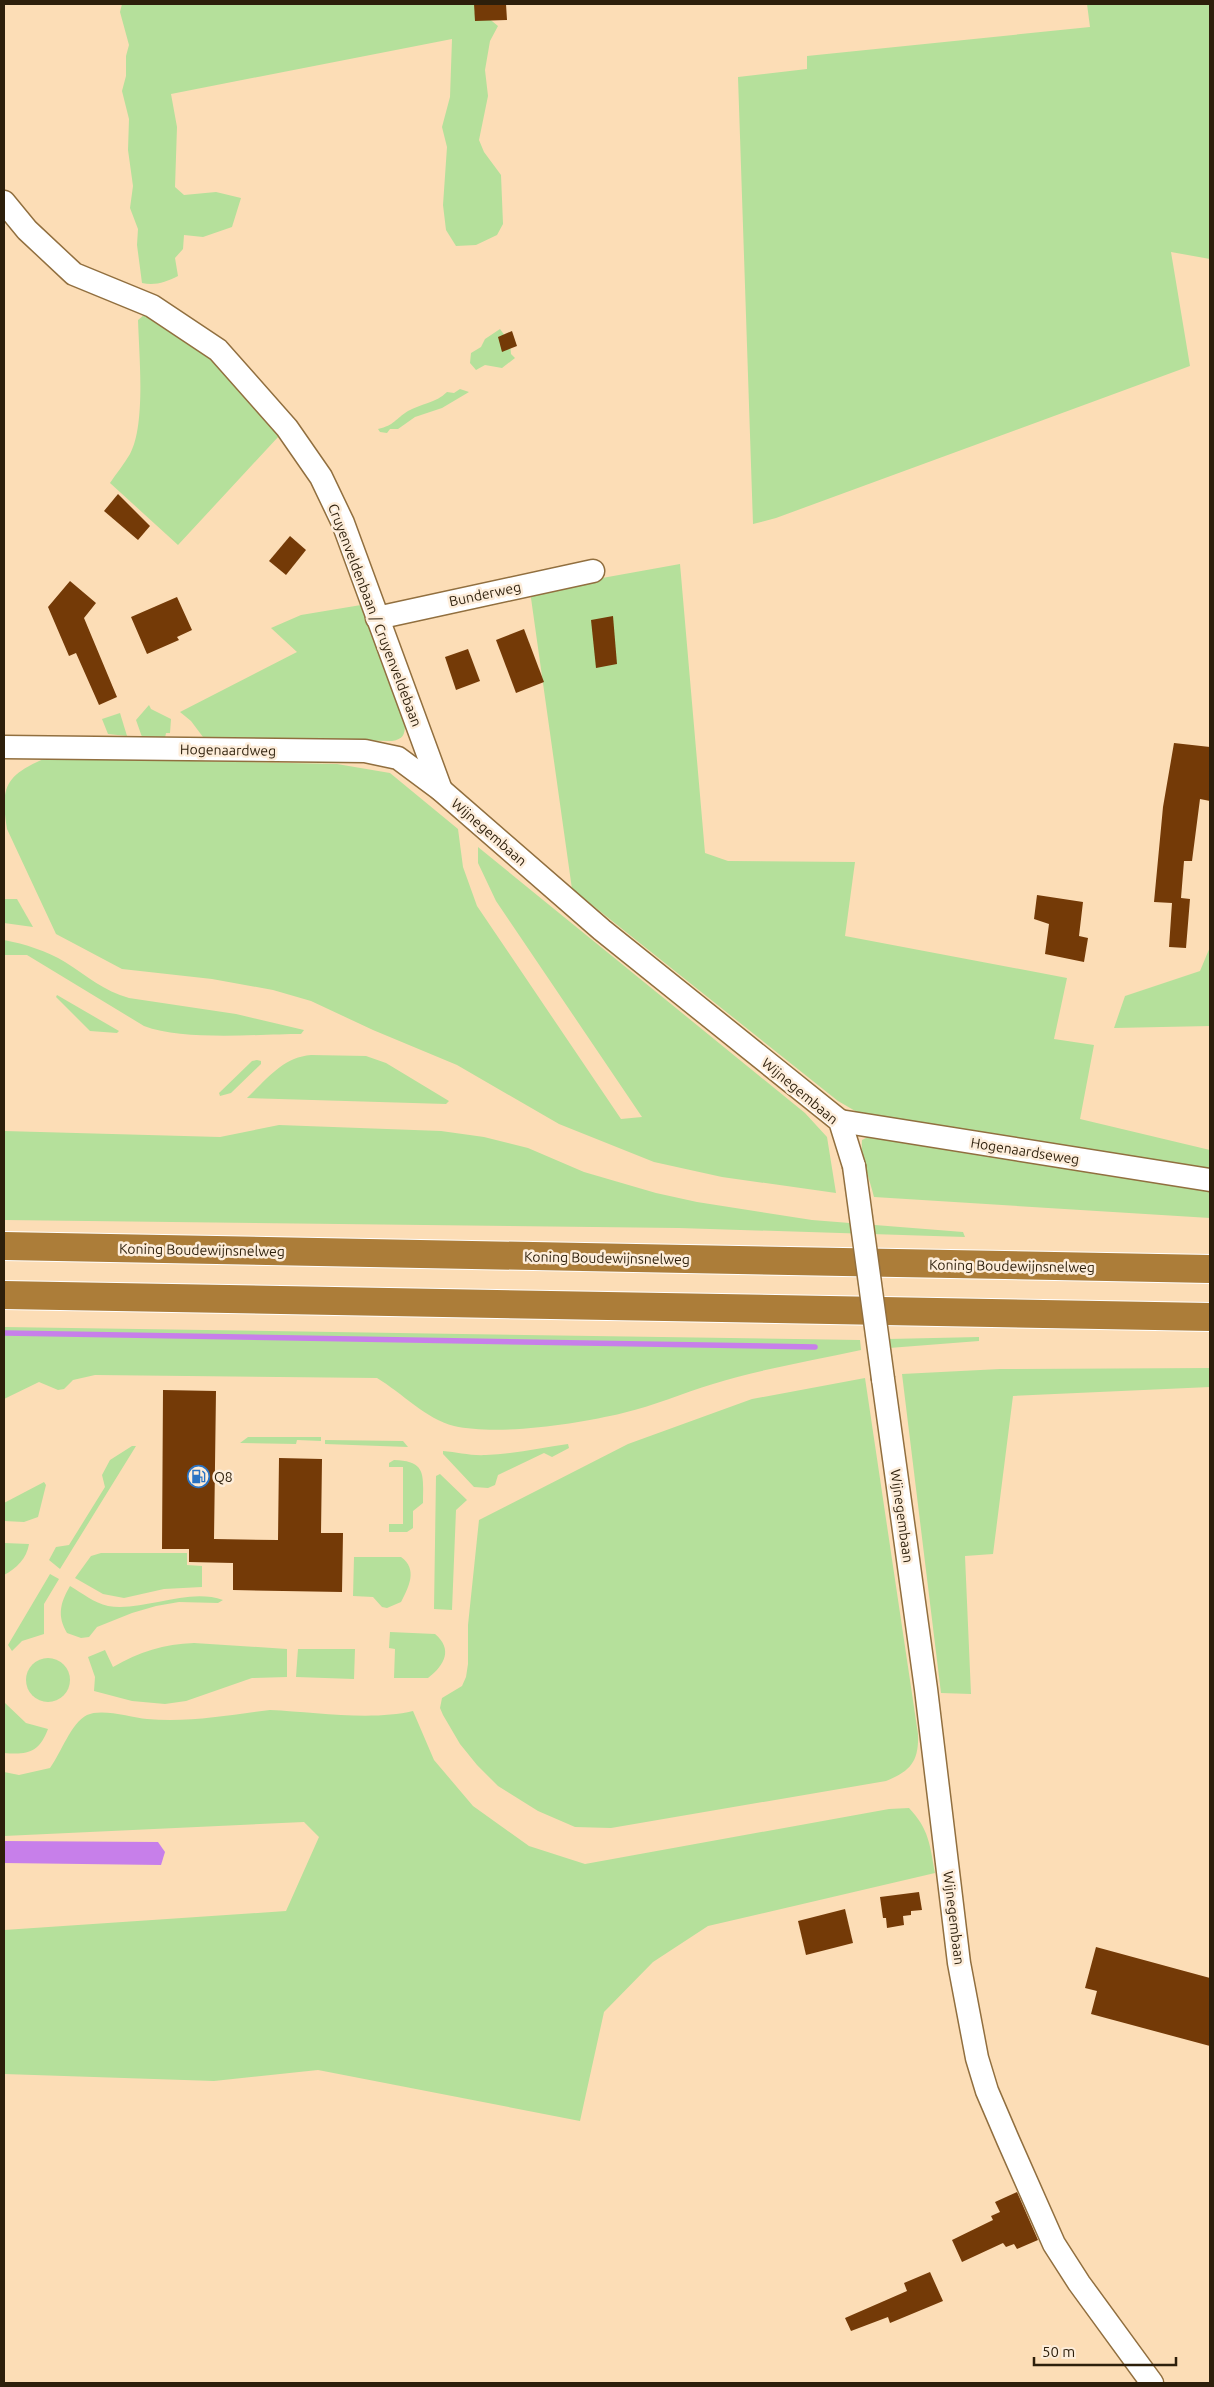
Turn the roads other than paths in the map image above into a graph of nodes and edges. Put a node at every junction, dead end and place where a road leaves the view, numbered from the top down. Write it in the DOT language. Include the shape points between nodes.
graph roads {
  1 [pos="4,202"];
  2 [pos="593,571"];
  3 [pos="377,618"];
  4 [pos="4,747"];
  5 [pos="442,790"];
  6 [pos="840,1121"];
  7 [pos="1210,1180"];
  8 [pos="4,1246"];
  9 [pos="1210,1269"];
  10 [pos="4,1295"];
  11 [pos="1210,1317"];
  12 [pos="1152,2383"];
  1 -- 3 [label="street, Cruyenveldenbaan / Cruyenveldebaan" via="27,230 74,274 152,306 218,350 258,393 321,477 343,523"];
  2 -- 3 [label="street, Bunderweg"];
  3 -- 5 [label="street, Cruyenveldenbaan / Cruyenveldebaan"];
  4 -- 5 [label="street, Hogenaardweg" via="365,751 398,758"];
  5 -- 6 [label="street, Wijnegembaan" via="602,930"];
  6 -- 7 [label="street, Hogenaardseweg"];
  6 -- 12 [label="street, Wijnegembaan, bridge" via="854,1166 926,1689 959,1963 977,2058 987,2091 1054,2244"];
  8 -- 9 [label="highway, Koning Boudewijnsnelweg"];
  10 -- 11 [label="highway"];
}
